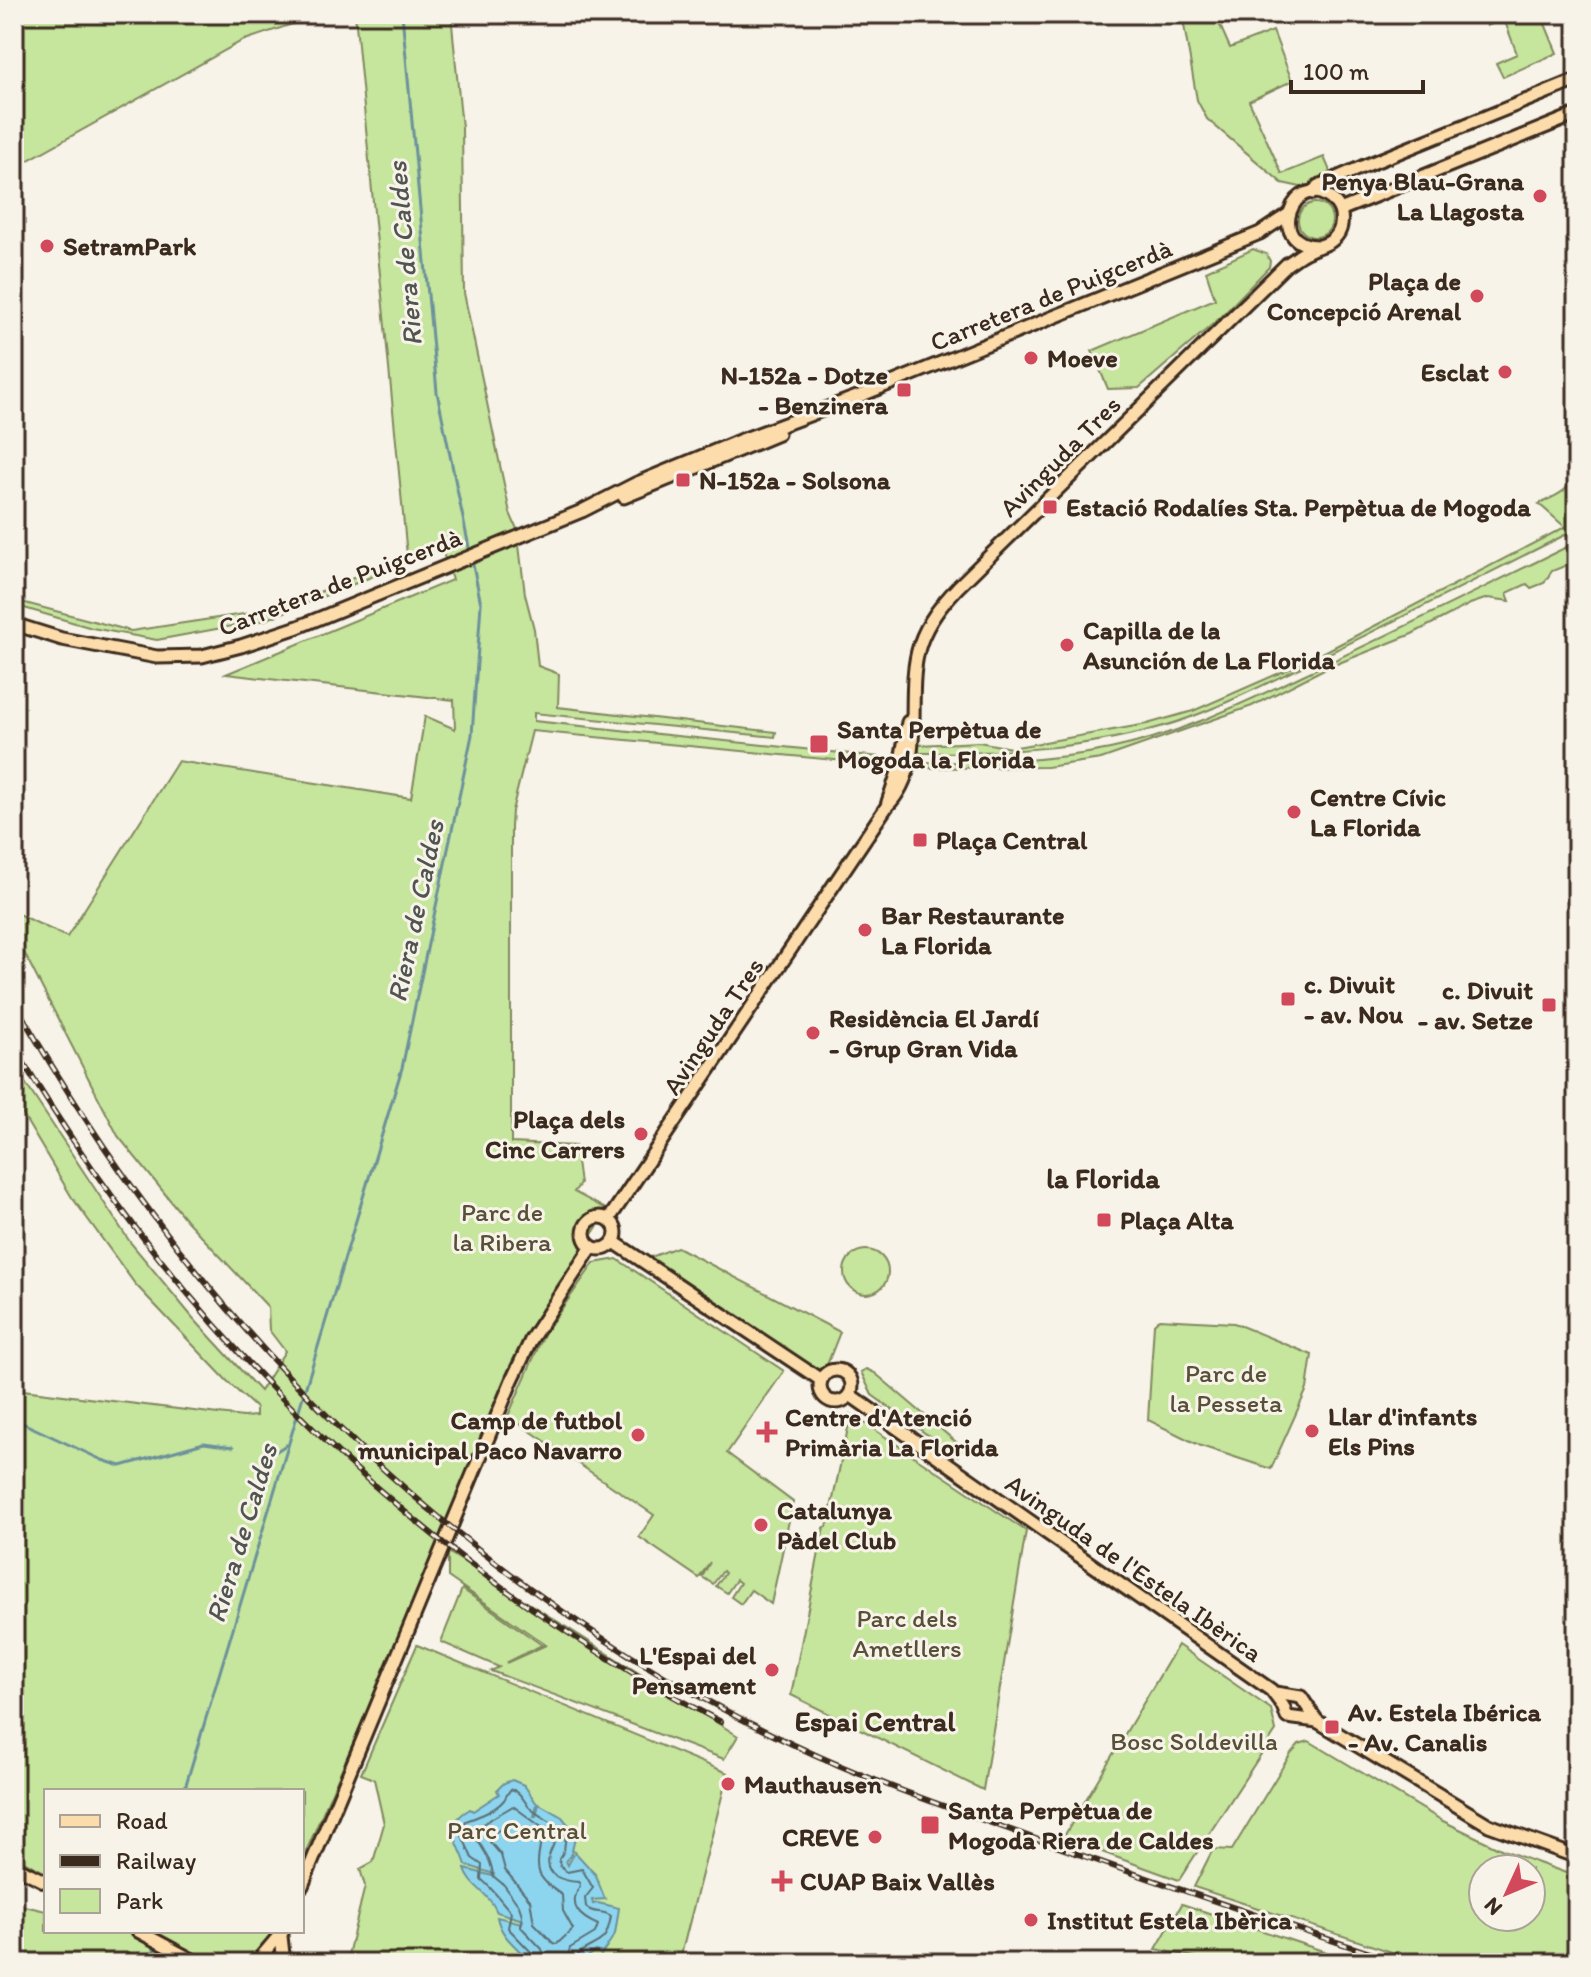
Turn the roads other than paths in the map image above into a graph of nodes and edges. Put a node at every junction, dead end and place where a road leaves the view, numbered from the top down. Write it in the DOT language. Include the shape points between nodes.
graph roads {
  1 [pos="1577,80"];
  2 [pos="1577,114"];
  3 [pos="1313,193"];
  4 [pos="1340,210"];
  5 [pos="1289,214"];
  6 [pos="1260,233"];
  7 [pos="1293,235"];
  8 [pos="1318,246"];
  9 [pos="1287,264"];
  10 [pos="857,397"];
  11 [pos="734,443"];
  12 [pos="751,445"];
  13 [pos="725,456"];
  14 [pos="582,511"];
  15 [pos="14,624"];
  16 [pos="609,1219"];
  17 [pos="614,1242"];
  18 [pos="591,1248"];
  19 [pos="821,1380"];
  20 [pos="850,1395"];
  21 [pos="1287,1701"];
  22 [pos="1307,1709"];
  23 [pos="1298,1719"];
  24 [pos="1317,1721"];
  25 [pos="1577,1857"];
  26 [pos="14,1866"];
  27 [pos="44,1881"];
  28 [pos="304,1881"];
  29 [pos="142,1933"];
  30 [pos="282,1934"];
  31 [pos="198,1963"];
  32 [pos="256,1963"];
  33 [pos="284,1963"];
  1 -- 3 [label="main road" via="1362,167"];
  2 -- 4 [label="main road"];
  3 -- 4 [label="main road" via="1329,197"];
  3 -- 5 [label="main road" via="1297,200"];
  4 -- 8 [label="main road" via="1337,235"];
  5 -- 6 [label="main road, Carretera de Puigcerdà"];
  5 -- 7 [label="main road"];
  6 -- 7 [label="main road, Carretera de Puigcerdà"];
  6 -- 10 [label="main road, Carretera de Puigcerdà"];
  7 -- 8 [label="main road"];
  7 -- 9 [label="main road"];
  8 -- 9 [label="main road, Avinguda Tres"];
  9 -- 16 [label="main road, Avinguda Tres" via="945,600 920,646 913,738 896,797"];
  10 -- 11 [label="main road, Carretera de Puigcerdà"];
  10 -- 12 [label="main road, Carretera de Puigcerdà"];
  11 -- 12 [label="main road"];
  11 -- 13 [label="main road"];
  11 -- 14 [label="main road, Carretera de Puigcerdà"];
  12 -- 13 [label="main road, Carretera de Puigcerdà"];
  13 -- 14 [label="main road, Carretera de Puigcerdà"];
  14 -- 15 [label="main road, Carretera de Puigcerdà" via="298,627 202,656 110,650"];
  16 -- 17 [label="main road" via="616,1230"];
  16 -- 18 [label="main road" via="589,1220 584,1240"];
  17 -- 18 [label="main road" via="604,1249"];
  17 -- 19 [label="main road"];
  18 -- 28 [label="main road" via="532,1338 512,1380"];
  19 -- 20 [label="main road" via="823,1397 832,1402"];
  19 -- 20 [label="main road" via="829,1371 849,1375"];
  20 -- 21 [label="main road, Avinguda de l'Estela Ibèrica"];
  21 -- 22 [label="main road" via="1297,1696"];
  21 -- 23 [label="main road" via="1287,1717"];
  22 -- 23 [label="main road"];
  22 -- 24 [label="main road"];
  23 -- 24 [label="main road"];
  24 -- 25 [label="main road" via="1489,1825"];
  26 -- 27 [label="main road"];
  29 -- 31 [label="main road"];
  30 -- 32 [label="main road"];
  30 -- 33 [label="main road"];
}
